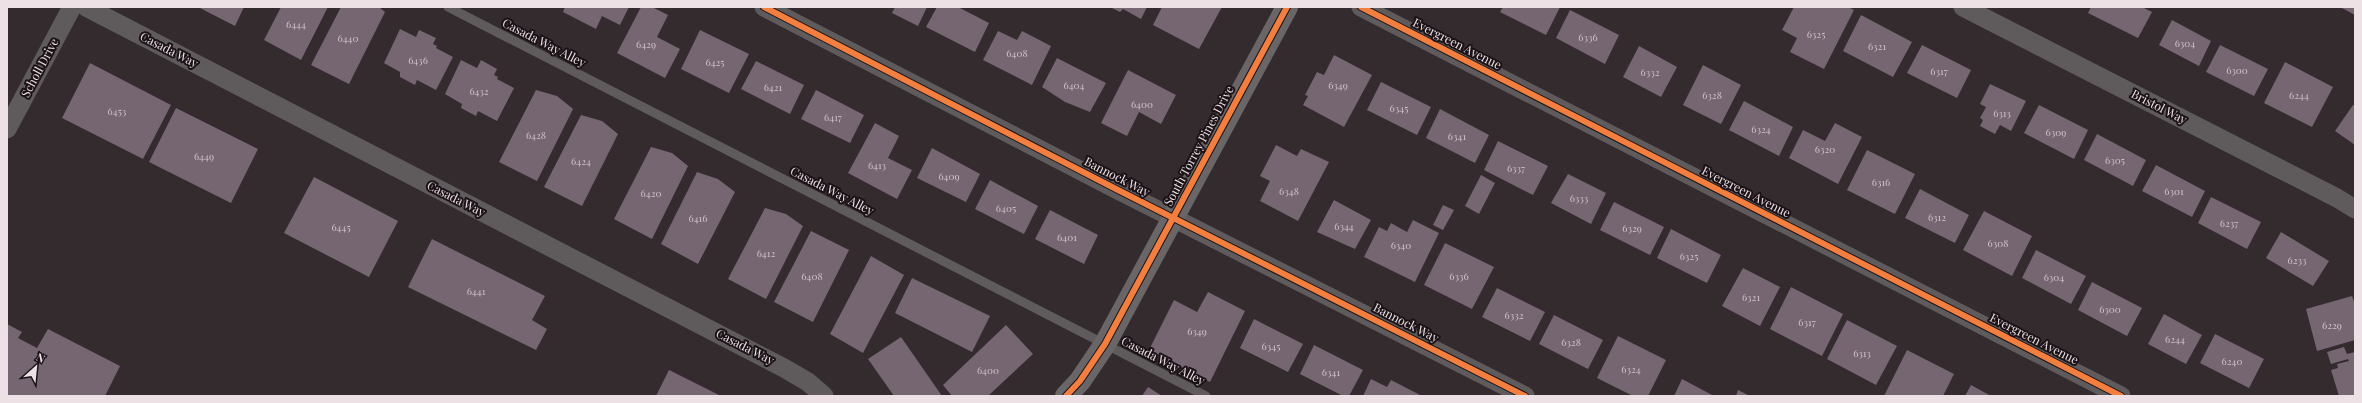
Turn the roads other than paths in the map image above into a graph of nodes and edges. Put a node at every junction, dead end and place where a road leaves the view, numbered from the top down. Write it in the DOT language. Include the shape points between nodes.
graph roads {
  1 [pos="72,7"];
  2 [pos="86,7"];
  3 [pos="448,7"];
  4 [pos="764,7"];
  5 [pos="1287,7"];
  6 [pos="1361,7"];
  7 [pos="1963,7"];
  8 [pos="7,129"];
  9 [pos="2355,209"];
  10 [pos="1173,218"];
  11 [pos="1105,344"];
  12 [pos="824,396"];
  13 [pos="1066,396"];
  14 [pos="1206,396"];
  15 [pos="1525,396"];
  16 [pos="2120,396"];
  1 -- 8 [label="street, Scholl Drive"];
  2 -- 12 [label="street, Casada Way" via="784,368 808,382"];
  3 -- 11 [label="lane, Casada Way Alley"];
  4 -- 10 [label="street, Bannock Way"];
  5 -- 10 [label="main road, South Torrey Pines Drive"];
  6 -- 16 [label="street, Evergreen Avenue"];
  7 -- 9 [label="street, Bristol Way"];
  10 -- 11 [label="main road, South Torrey Pines Drive"];
  10 -- 15 [label="street, Bannock Way"];
  11 -- 13 [label="main road, South Torrey Pines Drive" via="1080,381"];
  11 -- 14 [label="lane, Casada Way Alley"];
}
